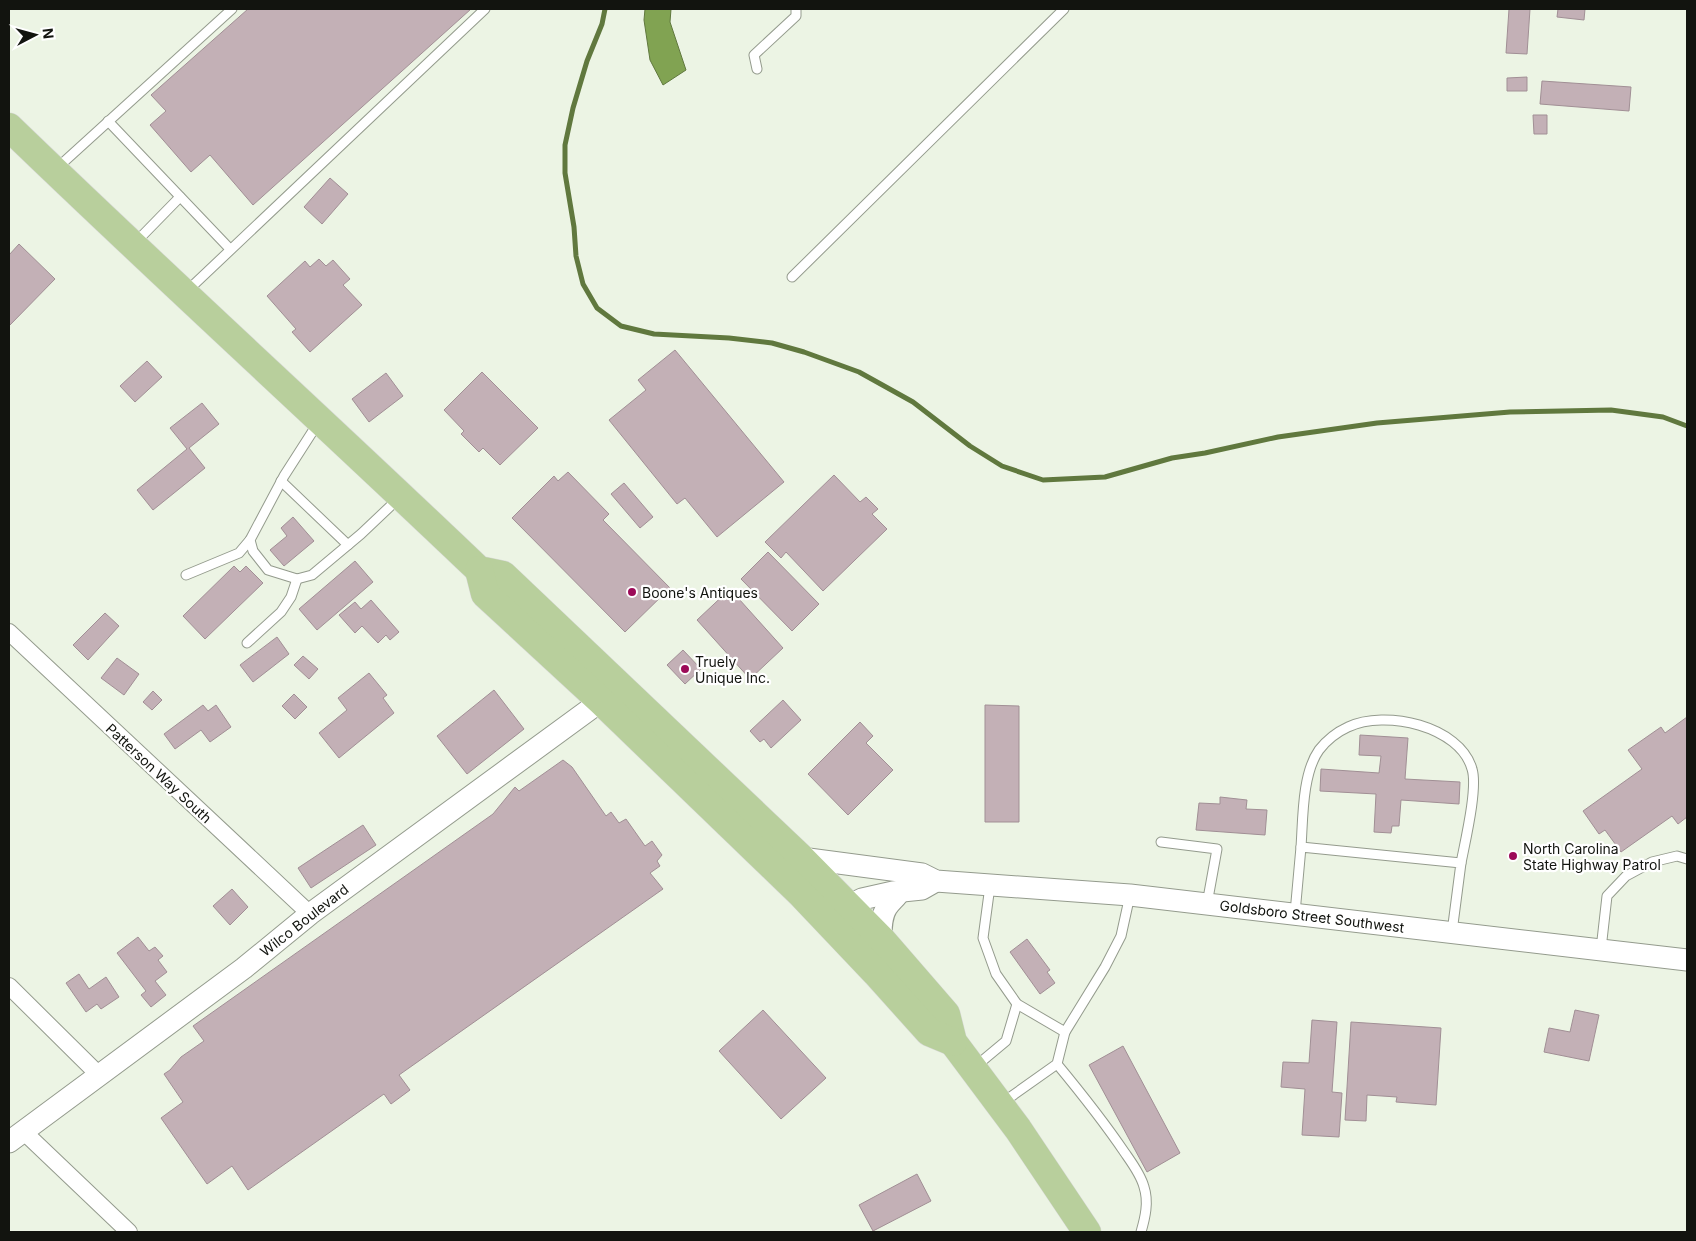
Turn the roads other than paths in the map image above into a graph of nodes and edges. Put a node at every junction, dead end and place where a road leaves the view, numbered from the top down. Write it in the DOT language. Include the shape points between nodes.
graph roads {
  1 [pos="232,9"];
  2 [pos="485,9"];
  3 [pos="796,9"];
  4 [pos="1064,9"];
  5 [pos="757,69"];
  6 [pos="108,122"];
  7 [pos="9,127"];
  8 [pos="54,171"];
  9 [pos="180,197"];
  10 [pos="133,246"];
  11 [pos="230,249"];
  12 [pos="792,277"];
  13 [pos="183,294"];
  14 [pos="320,420"];
  15 [pos="281,481"];
  16 [pos="401,496"];
  17 [pos="250,540"];
  18 [pos="348,545"];
  19 [pos="479,570"];
  20 [pos="186,575"];
  21 [pos="297,579"];
  22 [pos="9,632"];
  23 [pos="247,643"];
  24 [pos="601,701"];
  25 [pos="1161,842"];
  26 [pos="1301,847"];
  27 [pos="801,858"];
  28 [pos="1687,859"];
  29 [pos="1461,863"];
  30 [pos="936,881"];
  31 [pos="990,886"];
  32 [pos="900,891"];
  33 [pos="1130,895"];
  34 [pos="1207,904"];
  35 [pos="310,914"];
  36 [pos="1294,914"];
  37 [pos="840,915"];
  38 [pos="1452,932"];
  39 [pos="882,939"];
  40 [pos="1601,950"];
  41 [pos="1687,960"];
  42 [pos="9,986"];
  43 [pos="1017,1004"];
  44 [pos="1065,1032"];
  45 [pos="953,1042"];
  46 [pos="1057,1064"];
  47 [pos="973,1068"];
  48 [pos="99,1075"];
  49 [pos="1000,1104"];
  50 [pos="16,1136"];
  51 [pos="129,1232"];
  52 [pos="1087,1232"];
  53 [pos="1140,1232"];
  1 -- 6 [label="lane"];
  2 -- 11 [label="lane"];
  3 -- 5 [label="lane" via="796,16 754,55"];
  4 -- 12 [label="lane"];
  6 -- 8 [label="lane"];
  6 -- 9 [label="lane"];
  7 -- 8 [label="highway"];
  8 -- 10 [label="highway"];
  9 -- 10 [label="lane"];
  9 -- 11 [label="lane"];
  10 -- 13 [label="highway"];
  11 -- 13 [label="lane"];
  13 -- 14 [label="highway"];
  14 -- 15 [label="lane"];
  14 -- 16 [label="highway"];
  15 -- 17 [label="lane"];
  15 -- 18 [label="lane"];
  16 -- 18 [label="lane"];
  16 -- 19 [label="highway"];
  17 -- 20 [label="lane" via="239,552"];
  17 -- 21 [label="lane" via="253,551 268,570"];
  18 -- 21 [label="lane" via="312,575"];
  19 -- 24 [label="highway" via="485,594"];
  19 -- 27 [label="highway" via="503,574"];
  21 -- 23 [label="lane" via="282,612"];
  22 -- 35 [label="street, Patterson Way South"];
  24 -- 35 [label="street, Wilco Boulevard"];
  24 -- 37 [label="highway"];
  25 -- 34 [label="lane" via="1217,849"];
  26 -- 29 [label="lane"];
  26 -- 29 [label="lane" via="1307,784 1318,751 1332,736 1348,726 1389,720 1416,723 1444,735 1462,751 1472,769 1474,787"];
  26 -- 36 [label="lane"];
  27 -- 30 [label="street, Goldsboro Street Southwest" via="922,874"];
  27 -- 37 [label="highway"];
  28 -- 40 [label="lane" via="1677,856 1652,862 1626,876 1607,896"];
  29 -- 38 [label="lane"];
  30 -- 31 [label="street, Goldsboro Street Southwest"];
  30 -- 32 [label="street, Goldsboro Street Southwest" via="922,888"];
  31 -- 33 [label="street, Goldsboro Street Southwest"];
  31 -- 43 [label="lane" via="983,938 996,974"];
  32 -- 37 [label="street, Goldsboro Street Southwest" via="862,898"];
  32 -- 39 [label="street" via="887,907 880,928"];
  33 -- 34 [label="street, Goldsboro Street Southwest"];
  33 -- 44 [label="lane" via="1121,936 1106,967"];
  34 -- 36 [label="street, Goldsboro Street Southwest"];
  35 -- 48 [label="street, Wilco Boulevard" via="244,968"];
  36 -- 38 [label="street, Goldsboro Street Southwest"];
  37 -- 39 [label="highway"];
  37 -- 45 [label="highway" via="929,1032"];
  38 -- 40 [label="street, Goldsboro Street Southwest"];
  39 -- 45 [label="highway" via="946,1014"];
  40 -- 41 [label="street, Goldsboro Street Southwest"];
  42 -- 48 [label="street"];
  43 -- 44 [label="lane"];
  43 -- 47 [label="lane" via="1006,1041"];
  44 -- 46 [label="lane"];
  45 -- 47 [label="highway"];
  46 -- 49 [label="lane"];
  46 -- 53 [label="lane" via="1112,1134 1145,1187 1147,1212"];
  47 -- 49 [label="highway"];
  48 -- 50 [label="street, Wilco Boulevard"];
  49 -- 52 [label="highway"];
  50 -- 51 [label="street"];
}
